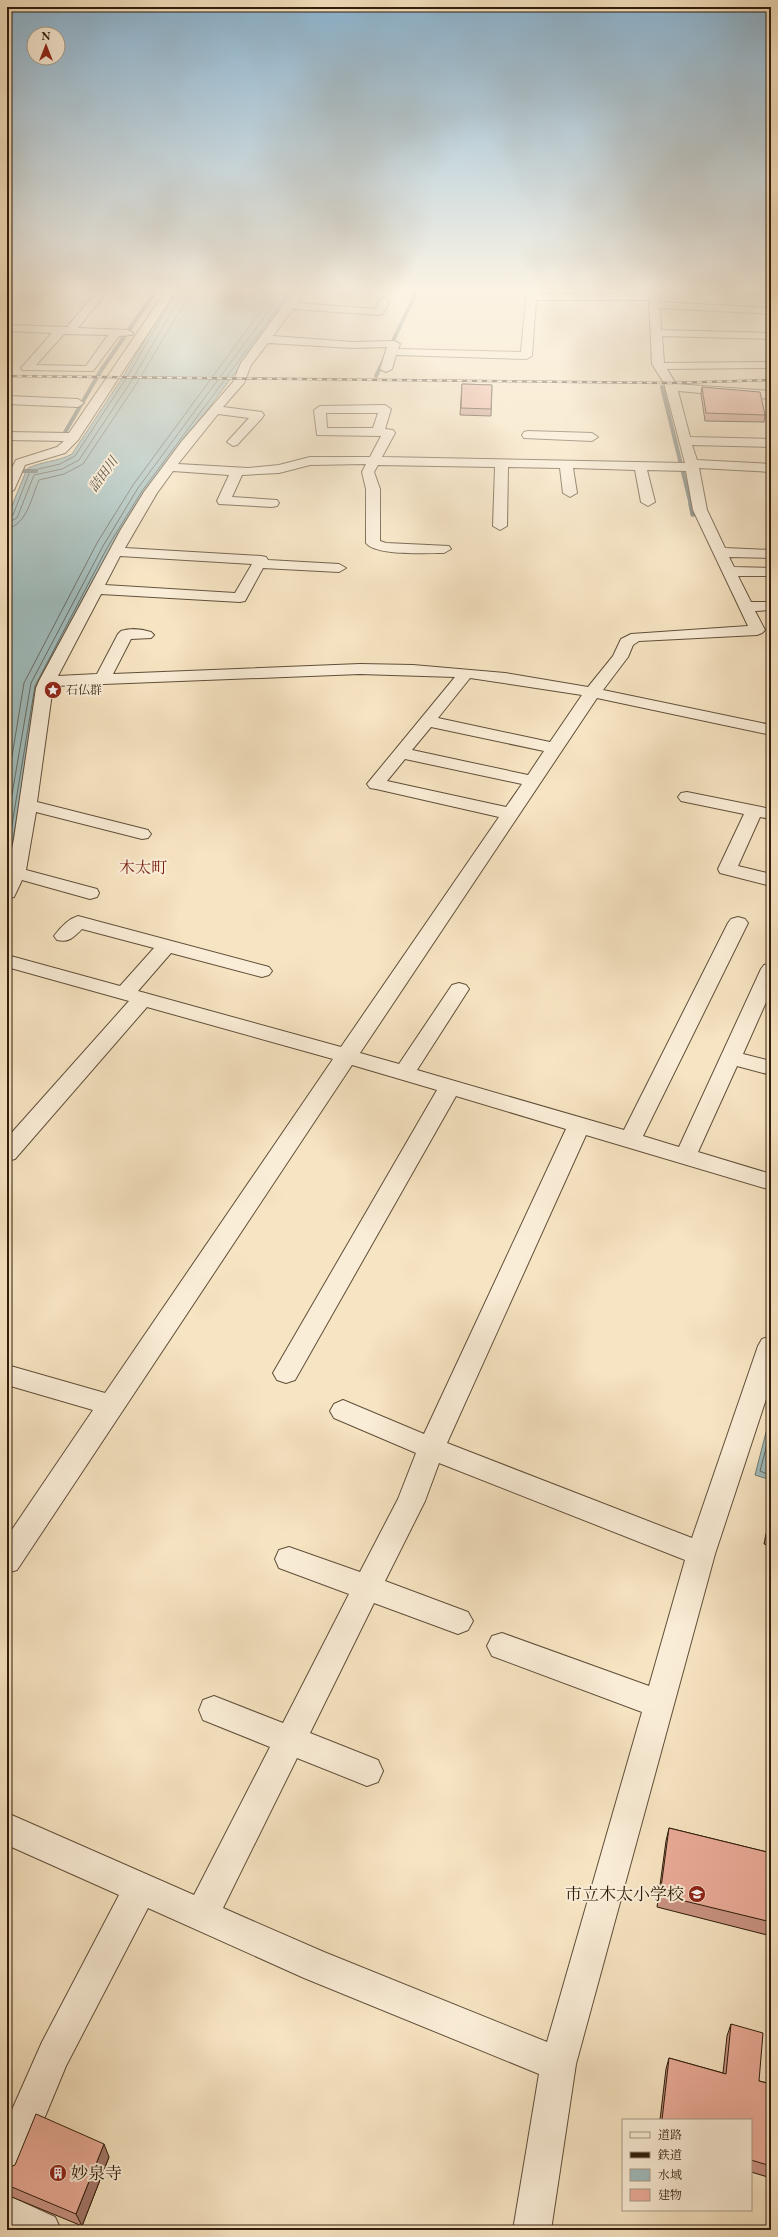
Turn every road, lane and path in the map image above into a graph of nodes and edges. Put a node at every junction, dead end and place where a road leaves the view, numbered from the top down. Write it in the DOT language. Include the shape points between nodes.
graph roads {
  1 [pos="104,393"];
  2 [pos="229,393"];
  3 [pos="673,393"];
  4 [pos="758,393"];
  5 [pos="771,395"];
  6 [pos="7,400"];
  7 [pos="78,404"];
  8 [pos="214,410"];
  9 [pos="378,432"];
  10 [pos="7,436"];
  11 [pos="74,437"];
  12 [pos="592,437"];
  13 [pos="685,441"];
  14 [pos="233,442"];
  15 [pos="771,443"];
  16 [pos="374,461"];
  17 [pos="502,463"];
  18 [pos="530,463"];
  19 [pos="566,464"];
  20 [pos="640,465"];
  21 [pos="692,466"];
  22 [pos="169,467"];
  23 [pos="771,468"];
  24 [pos="237,471"];
  25 [pos="7,490"];
  26 [pos="555,493"];
  27 [pos="570,493"];
  28 [pos="584,493"];
  29 [pos="648,502"];
  30 [pos="272,503"];
  31 [pos="500,526"];
  32 [pos="444,549"];
  33 [pos="116,552"];
  34 [pos="719,552"];
  35 [pos="771,554"];
  36 [pos="259,564"];
  37 [pos="339,568"];
  38 [pos="728,571"];
  39 [pos="771,572"];
  40 [pos="96,589"];
  41 [pos="771,606"];
  42 [pos="746,607"];
  43 [pos="146,635"];
  44 [pos="466,673"];
  45 [pos="102,678"];
  46 [pos="47,681"];
  47 [pos="592,693"];
  48 [pos="427,721"];
  49 [pos="771,730"];
  50 [pos="555,748"];
  51 [pos="401,753"];
  52 [pos="533,781"];
  53 [pos="687,797"];
  54 [pos="27,805"];
  55 [pos="763,812"];
  56 [pos="511,814"];
  57 [pos="142,834"];
  58 [pos="16,873"];
  59 [pos="771,880"];
  60 [pos="90,892"];
  61 [pos="7,893"];
  62 [pos="738,923"];
  63 [pos="64,936"];
  64 [pos="167,946"];
  65 [pos="7,961"];
  66 [pos="771,969"];
  67 [pos="262,971"];
  68 [pos="459,989"];
  69 [pos="133,996"];
  70 [pos="348,1056"];
  71 [pos="731,1058"];
  72 [pos="771,1068"];
  73 [pos="404,1074"];
  74 [pos="450,1087"];
  75 [pos="579,1125"];
  76 [pos="630,1140"];
  77 [pos="7,1153"];
  78 [pos="685,1157"];
  79 [pos="771,1182"];
  80 [pos="771,1346"];
  81 [pos="286,1373"];
  82 [pos="7,1375"];
  83 [pos="111,1405"];
  84 [pos="343,1411"];
  85 [pos="431,1448"];
  86 [pos="702,1554"];
  87 [pos="289,1559"];
  88 [pos="7,1561"];
  89 [pos="367,1588"];
  90 [pos="458,1621"];
  91 [pos="502,1646"];
  92 [pos="659,1704"];
  93 [pos="214,1710"];
  94 [pos="290,1740"];
  95 [pos="367,1772"];
  96 [pos="7,1829"];
  97 [pos="141,1888"];
  98 [pos="202,1915"];
  99 [pos="558,2064"];
  100 [pos="7,2164"];
  101 [pos="7,2214"];
  102 [pos="42,2230"];
  103 [pos="532,2230"];
  1 -- 11 [label="street"];
  2 -- 8 [label="street"];
  3 -- 13 [label="street"];
  4 -- 5 [label="street"];
  6 -- 7 [label="street"];
  8 -- 14 [label="street" via="258,415"];
  8 -- 22 [label="street"];
  9 -- 9 [label="street" via="385,409 320,410 321,432"];
  9 -- 16 [label="street" via="389,433"];
  10 -- 11 [label="street"];
  11 -- 25 [label="street" via="61,450 20,463"];
  12 -- 18 [label="street" via="528,429"];
  13 -- 15 [label="street"];
  13 -- 21 [label="street"];
  16 -- 17 [label="street"];
  16 -- 24 [label="street" via="310,461 279,469"];
  16 -- 32 [label="street" via="368,472 373,489 373,543 385,547"];
  17 -- 18 [label="street"];
  17 -- 31 [label="street"];
  18 -- 19 [label="street"];
  19 -- 20 [label="street"];
  19 -- 27 [label="street"];
  20 -- 21 [label="street"];
  20 -- 29 [label="street"];
  21 -- 23 [label="street"];
  21 -- 34 [label="street" via="700,510"];
  22 -- 24 [label="street"];
  22 -- 33 [label="street" via="151,492"];
  24 -- 30 [label="street" via="224,501"];
  26 -- 27 [label="street"];
  27 -- 28 [label="street"];
  33 -- 36 [label="street" via="261,560"];
  33 -- 40 [label="street"];
  34 -- 35 [label="street"];
  34 -- 38 [label="street"];
  36 -- 37 [label="street"];
  36 -- 40 [label="street" via="240,598"];
  38 -- 39 [label="street"];
  38 -- 42 [label="street"];
  40 -- 46 [label="street"];
  41 -- 42 [label="street"];
  42 -- 47 [label="street" via="757,630 636,637 626,642 620,657"];
  43 -- 45 [label="street" via="119,634"];
  44 -- 45 [label="street" via="360,669"];
  44 -- 47 [label="street"];
  44 -- 48 [label="street"];
  45 -- 46 [label="street"];
  46 -- 54 [label="street"];
  47 -- 49 [label="street"];
  47 -- 50 [label="street"];
  48 -- 50 [label="street"];
  48 -- 51 [label="street"];
  50 -- 52 [label="street"];
  51 -- 52 [label="street"];
  51 -- 56 [label="street" via="376,784"];
  52 -- 56 [label="street"];
  53 -- 55 [label="street"];
  54 -- 57 [label="street"];
  54 -- 58 [label="street"];
  55 -- 59 [label="street" via="727,869"];
  56 -- 70 [label="street"];
  58 -- 60 [label="street"];
  58 -- 61 [label="street"];
  62 -- 76 [label="street"];
  63 -- 64 [label="street" via="78,922"];
  64 -- 67 [label="street"];
  64 -- 69 [label="street"];
  65 -- 69 [label="street"];
  66 -- 71 [label="street"];
  68 -- 73 [label="street"];
  69 -- 70 [label="street"];
  69 -- 77 [label="street"];
  70 -- 73 [label="street"];
  70 -- 83 [label="street"];
  71 -- 72 [label="street"];
  71 -- 78 [label="street"];
  73 -- 74 [label="street"];
  74 -- 75 [label="street"];
  74 -- 81 [label="street"];
  75 -- 76 [label="street"];
  75 -- 85 [label="street"];
  76 -- 78 [label="street"];
  78 -- 79 [label="street"];
  80 -- 86 [label="street"];
  82 -- 83 [label="street"];
  83 -- 88 [label="street"];
  84 -- 85 [label="street"];
  85 -- 86 [label="street"];
  85 -- 89 [label="street" via="411,1501"];
  86 -- 92 [label="street"];
  87 -- 89 [label="street"];
  89 -- 90 [label="street"];
  89 -- 94 [label="street"];
  91 -- 92 [label="street"];
  92 -- 99 [label="street"];
  93 -- 94 [label="street"];
  94 -- 95 [label="street"];
  94 -- 98 [label="street"];
  96 -- 97 [label="street"];
  97 -- 98 [label="street"];
  97 -- 100 [label="street" via="54,2054"];
  98 -- 99 [label="street" via="316,1966"];
  99 -- 103 [label="street"];
  101 -- 102 [label="street"];
}
